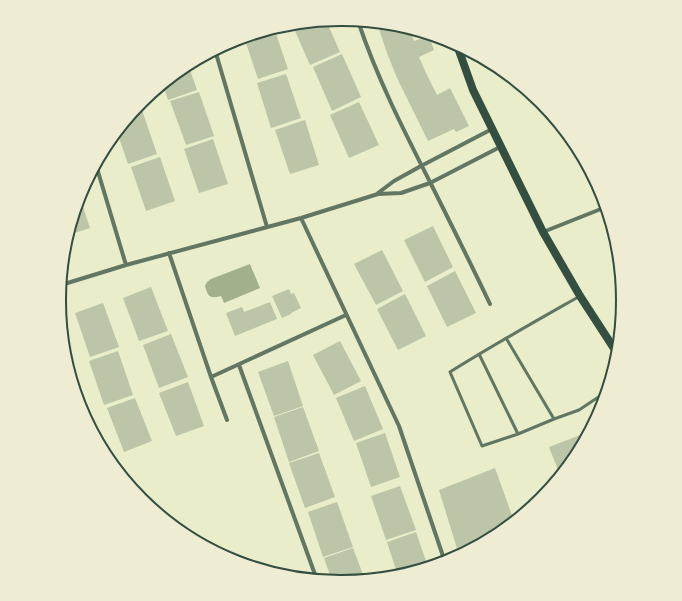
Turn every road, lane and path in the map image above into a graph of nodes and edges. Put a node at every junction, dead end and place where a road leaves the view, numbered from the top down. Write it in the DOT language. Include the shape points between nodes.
graph roads {
  1 [pos="360,27"];
  2 [pos="460,53"];
  3 [pos="217,56"];
  4 [pos="492,129"];
  5 [pos="500,147"];
  6 [pos="421,166"];
  7 [pos="98,172"];
  8 [pos="430,183"];
  9 [pos="378,194"];
  10 [pos="600,209"];
  11 [pos="301,218"];
  12 [pos="267,227"];
  13 [pos="543,232"];
  14 [pos="169,253"];
  15 [pos="126,265"];
  16 [pos="67,283"];
  17 [pos="580,296"];
  18 [pos="490,304"];
  19 [pos="346,315"];
  20 [pos="506,338"];
  21 [pos="612,340"];
  22 [pos="479,354"];
  23 [pos="239,365"];
  24 [pos="211,377"];
  25 [pos="598,397"];
  26 [pos="554,418"];
  27 [pos="227,420"];
  28 [pos="518,434"];
  29 [pos="443,555"];
  30 [pos="314,573"];
  1 -- 6 [label="street" via="388,96"];
  2 -- 4 [label="main road" via="473,90"];
  3 -- 12 [label="street"];
  4 -- 5 [label="main road"];
  4 -- 6 [label="street"];
  5 -- 8 [label="street"];
  5 -- 13 [label="main road"];
  6 -- 8 [label="street"];
  6 -- 9 [label="street" via="394,181"];
  7 -- 15 [label="street"];
  8 -- 9 [label="street" via="402,193"];
  8 -- 18 [label="street"];
  9 -- 11 [label="street"];
  10 -- 13 [label="street"];
  11 -- 12 [label="street"];
  11 -- 19 [label="street"];
  12 -- 14 [label="street"];
  13 -- 17 [label="main road"];
  14 -- 15 [label="street"];
  14 -- 24 [label="street"];
  15 -- 16 [label="street"];
  17 -- 20 [label="lane"];
  17 -- 21 [label="main road"];
  19 -- 23 [label="street"];
  19 -- 29 [label="street" via="399,426"];
  20 -- 22 [label="lane"];
  20 -- 26 [label="lane"];
  22 -- 28 [label="lane"];
  22 -- 28 [label="lane" via="450,372 482,446"];
  23 -- 24 [label="street"];
  23 -- 30 [label="street"];
  24 -- 27 [label="street"];
  25 -- 26 [label="lane" via="579,410"];
  26 -- 28 [label="lane"];
}
